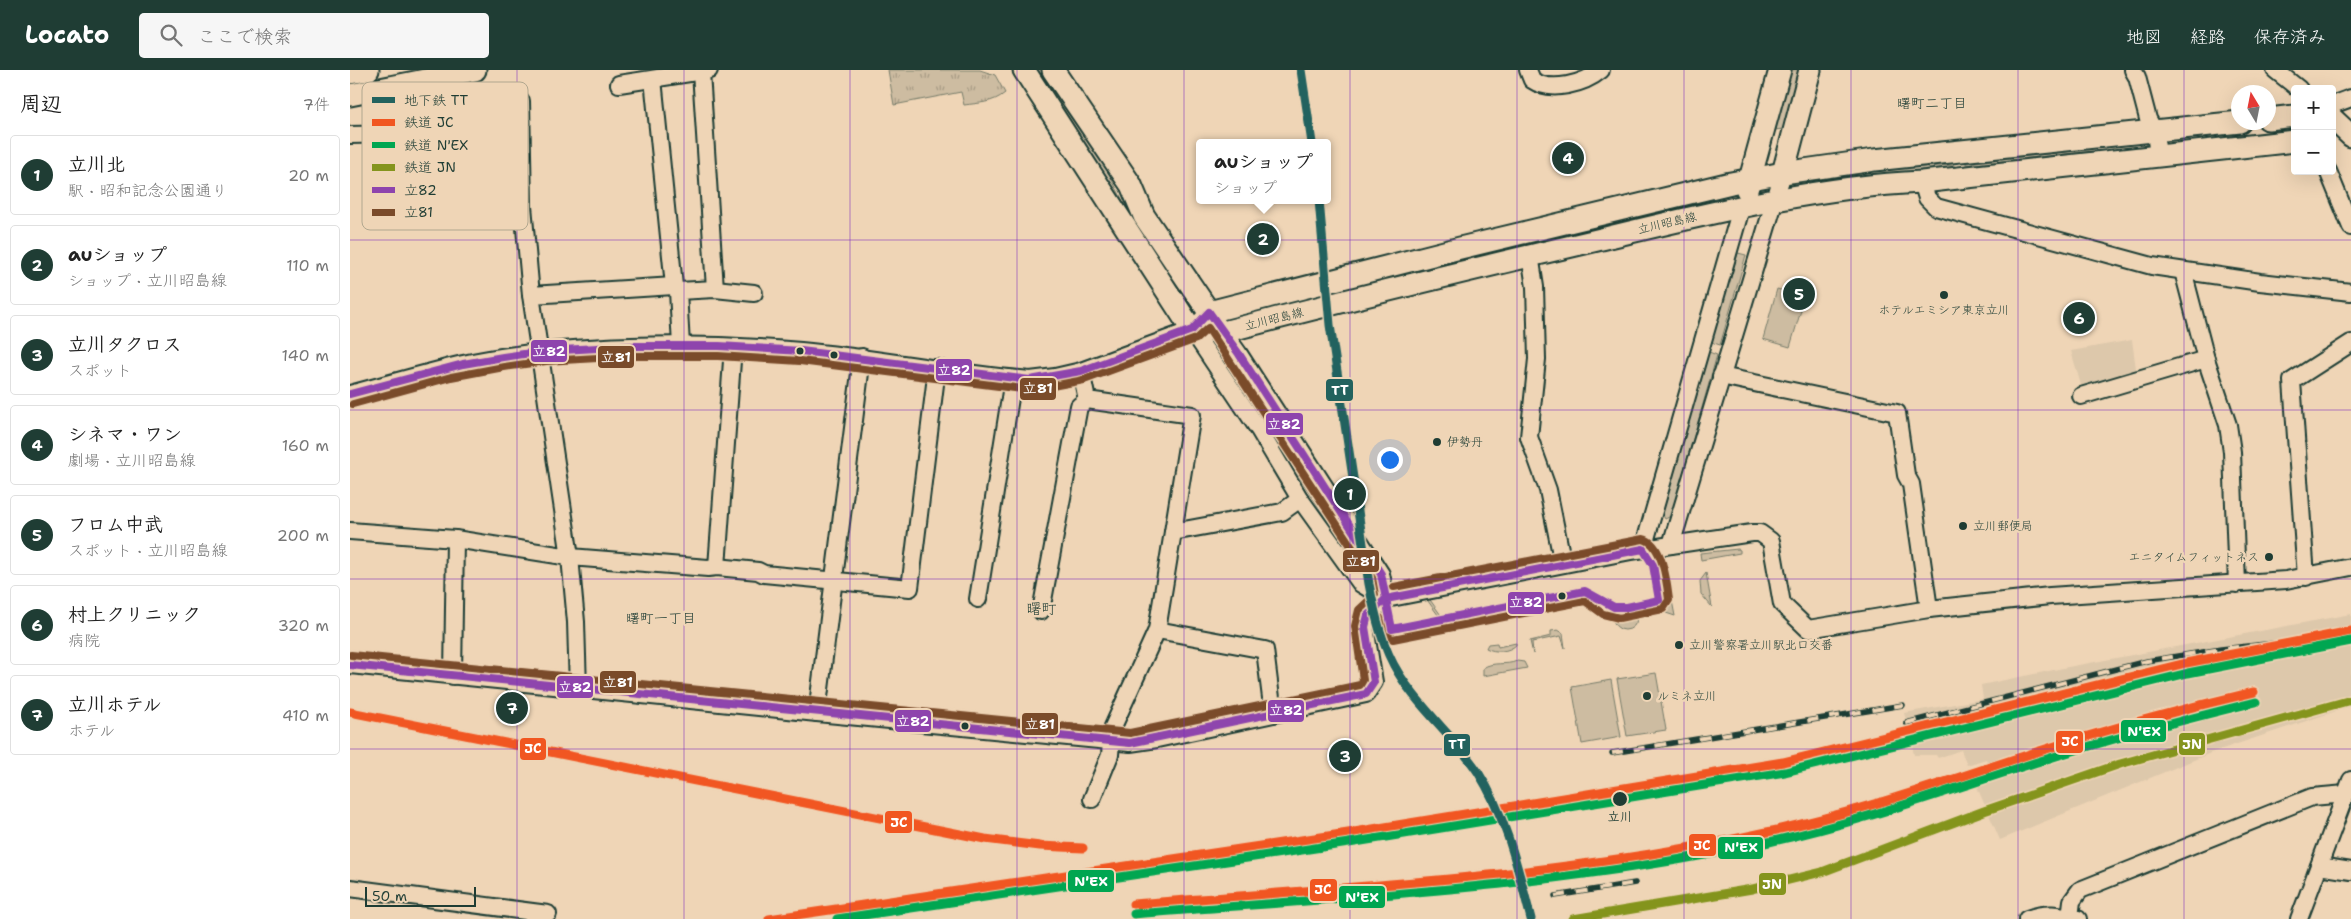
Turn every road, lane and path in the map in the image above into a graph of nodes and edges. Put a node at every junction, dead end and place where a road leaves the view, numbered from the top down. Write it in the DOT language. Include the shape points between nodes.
graph roads {
  1 [pos="368,70"];
  2 [pos="475,70"];
  3 [pos="1024,70"];
  4 [pos="1053,70"];
  5 [pos="1528,70"];
  6 [pos="1601,70"];
  7 [pos="1780,70"];
  8 [pos="1810,70"];
  9 [pos="2133,70"];
  10 [pos="705,71"];
  11 [pos="350,73"];
  12 [pos="653,79"];
  13 [pos="415,82"];
  14 [pos="619,84"];
  15 [pos="2351,98"];
  16 [pos="2336,104"];
  17 [pos="2351,107"];
  18 [pos="2336,109"];
  19 [pos="2291,116"];
  20 [pos="2276,118"];
  21 [pos="2231,123"];
  22 [pos="2155,132"];
  23 [pos="2291,141"];
  24 [pos="2158,156"];
  25 [pos="1783,173"];
  26 [pos="2330,175"];
  27 [pos="1750,179"];
  28 [pos="1922,182"];
  29 [pos="1774,199"];
  30 [pos="1742,205"];
  31 [pos="2351,227"];
  32 [pos="525,230"];
  33 [pos="1530,255"];
  34 [pos="2183,271"];
  35 [pos="676,289"];
  36 [pos="716,289"];
  37 [pos="2351,292"];
  38 [pos="754,293"];
  39 [pos="531,294"];
  40 [pos="1209,312"];
  41 [pos="1192,330"];
  42 [pos="1223,332"];
  43 [pos="2351,343"];
  44 [pos="681,346"];
  45 [pos="733,347"];
  46 [pos="540,352"];
  47 [pos="862,357"];
  48 [pos="2206,359"];
  49 [pos="937,368"];
  50 [pos="1081,371"];
  51 [pos="1721,376"];
  52 [pos="1013,379"];
  53 [pos="350,394"];
  54 [pos="2081,396"];
  55 [pos="1087,400"];
  56 [pos="1300,499"];
  57 [pos="350,531"];
  58 [pos="1173,532"];
  59 [pos="455,539"];
  60 [pos="1671,544"];
  61 [pos="1643,549"];
  62 [pos="570,558"];
  63 [pos="1563,564"];
  64 [pos="717,567"];
  65 [pos="2351,567"];
  66 [pos="2306,576"];
  67 [pos="833,581"];
  68 [pos="2236,584"];
  69 [pos="978,599"];
  70 [pos="1386,599"];
  71 [pos="1930,609"];
  72 [pos="1041,610"];
  73 [pos="1157,630"];
  74 [pos="350,665"];
  75 [pos="453,676"];
  76 [pos="578,689"];
  77 [pos="817,713"];
  78 [pos="1273,714"];
  79 [pos="1112,742"];
  80 [pos="2348,787"];
  81 [pos="1092,799"];
  82 [pos="2319,866"];
  83 [pos="2351,871"];
  84 [pos="350,888"];
  85 [pos="548,914"];
  86 [pos="2074,918"];
  87 [pos="2027,919"];
  88 [pos="2299,919"];
  1 -- 11 [label="main road"];
  2 -- 13 [label="main road"];
  3 -- 41 [label="main road"];
  4 -- 40 [label="main road" via="1131,185 1144,216"];
  5 -- 6 [label="street" via="1532,80 1548,87 1581,82"];
  7 -- 27 [label="main road"];
  8 -- 25 [label="main road"];
  9 -- 22 [label="street"];
  10 -- 12 [label="street"];
  10 -- 36 [label="street"];
  12 -- 14 [label="street"];
  12 -- 35 [label="street"];
  15 -- 16 [label="street"];
  17 -- 18 [label="street"];
  19 -- 20 [label="main road"];
  21 -- 22 [label="main road, 立川昭島線"];
  22 -- 24 [label="street"];
  22 -- 25 [label="main road, 立川昭島線" via="1874,160"];
  23 -- 24 [label="main road, 立川昭島線"];
  24 -- 28 [label="main road, 立川昭島線"];
  25 -- 27 [label="main road, 立川昭島線"];
  25 -- 29 [label="street"];
  26 -- 31 [label="street"];
  27 -- 30 [label="main road"];
  27 -- 40 [label="main road, 立川昭島線" via="1434,254"];
  28 -- 29 [label="main road, 立川昭島線" via="1881,184"];
  28 -- 34 [label="street" via="1927,198 1936,207 2152,266"];
  29 -- 30 [label="main road, 立川昭島線"];
  29 -- 51 [label="street"];
  30 -- 33 [label="main road, 立川昭島線"];
  30 -- 61 [label="street"];
  32 -- 39 [label="street"];
  33 -- 42 [label="main road, 立川昭島線"];
  33 -- 63 [label="street" via="1535,286 1537,359 1529,437 1548,490"];
  34 -- 37 [label="street"];
  34 -- 48 [label="street"];
  35 -- 36 [label="street"];
  35 -- 39 [label="street"];
  35 -- 44 [label="street"];
  36 -- 38 [label="street"];
  39 -- 46 [label="street"];
  40 -- 41 [label="street"];
  40 -- 42 [label="street"];
  41 -- 42 [label="main road, 立川昭島線"];
  41 -- 50 [label="street"];
  41 -- 56 [label="street" via="1254,422"];
  42 -- 70 [label="street" via="1381,574"];
  43 -- 66 [label="street" via="2292,381"];
  44 -- 45 [label="street"];
  44 -- 46 [label="street"];
  45 -- 47 [label="street"];
  45 -- 64 [label="street"];
  46 -- 53 [label="street" via="463,364"];
  46 -- 62 [label="street"];
  47 -- 49 [label="street"];
  47 -- 67 [label="street"];
  48 -- 54 [label="street"];
  48 -- 68 [label="street" via="2226,418 2231,447"];
  49 -- 52 [label="street"];
  49 -- 67 [label="street" via="910,588"];
  50 -- 52 [label="street" via="1030,380"];
  50 -- 55 [label="street"];
  51 -- 60 [label="street"];
  51 -- 71 [label="street" via="1897,412"];
  52 -- 69 [label="street"];
  55 -- 58 [label="street" via="1192,416"];
  55 -- 72 [label="street" via="1079,406"];
  56 -- 58 [label="street" via="1282,512"];
  56 -- 70 [label="street" via="1361,584"];
  57 -- 59 [label="street"];
  58 -- 73 [label="street"];
  59 -- 62 [label="street"];
  59 -- 75 [label="street"];
  60 -- 61 [label="street"];
  60 -- 71 [label="street" via="1752,533 1766,536 1774,551 1782,604 1808,629"];
  61 -- 63 [label="street"];
  62 -- 64 [label="street"];
  62 -- 76 [label="street"];
  63 -- 70 [label="street"];
  64 -- 67 [label="street"];
  65 -- 66 [label="street"];
  66 -- 68 [label="street"];
  67 -- 77 [label="street"];
  68 -- 71 [label="street" via="2050,596"];
  70 -- 78 [label="street" via="1368,615 1365,627 1374,677 1370,690 1366,694"];
  73 -- 78 [label="street" via="1265,650"];
  73 -- 79 [label="street" via="1112,729"];
  74 -- 75 [label="street"];
  75 -- 76 [label="street"];
  76 -- 77 [label="street"];
  77 -- 79 [label="street"];
  78 -- 79 [label="street" via="1157,739"];
  79 -- 81 [label="street"];
  80 -- 82 [label="street"];
  80 -- 86 [label="street" via="2312,797 2080,890 2072,901"];
  82 -- 83 [label="street"];
  82 -- 88 [label="street"];
  84 -- 85 [label="street"];
  86 -- 87 [label="street" via="2050,913"];
}
